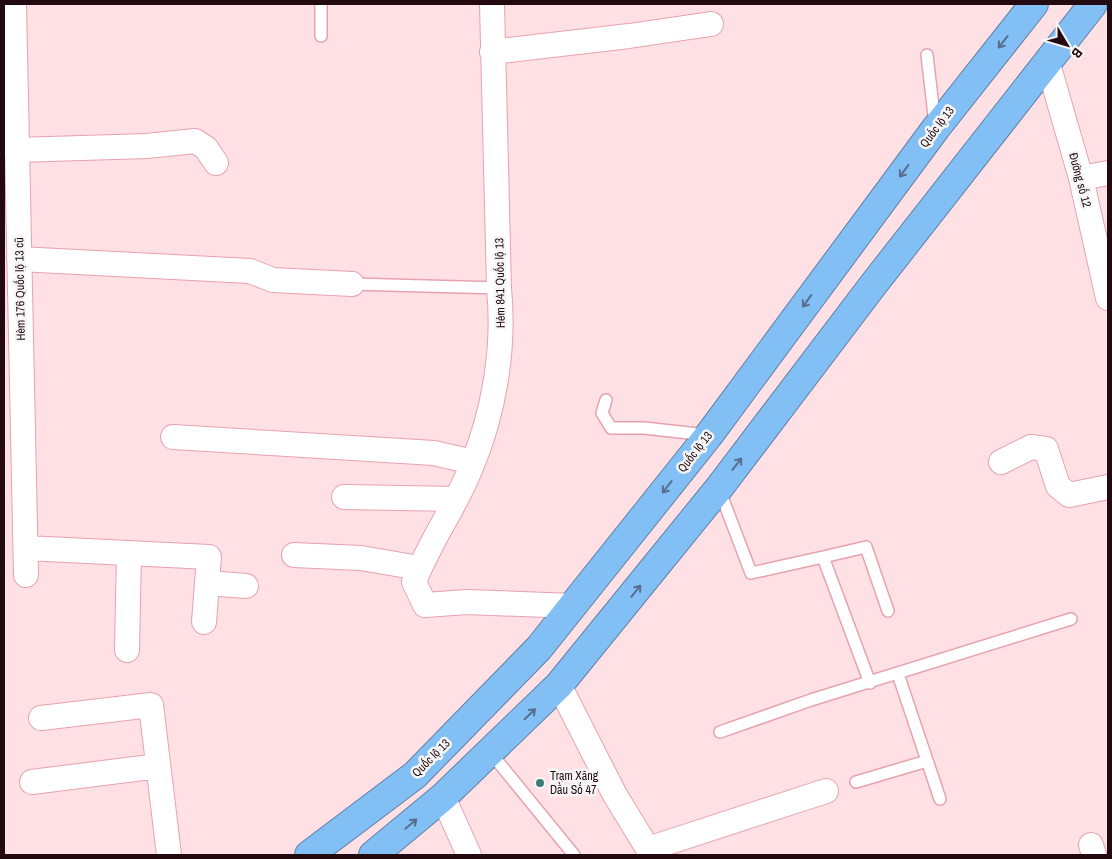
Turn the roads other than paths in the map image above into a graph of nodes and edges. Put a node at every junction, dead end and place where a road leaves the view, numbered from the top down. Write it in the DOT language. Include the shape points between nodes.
graph roads {
  1 [pos="14,4"];
  2 [pos="321,4"];
  3 [pos="492,4"];
  4 [pos="1034,4"];
  5 [pos="1093,4"];
  6 [pos="711,24"];
  7 [pos="321,36"];
  8 [pos="492,52"];
  9 [pos="927,55"];
  10 [pos="1048,64"];
  11 [pos="936,128"];
  12 [pos="16,150"];
  13 [pos="216,163"];
  14 [pos="1108,173"];
  15 [pos="1081,178"];
  16 [pos="19,259"];
  17 [pos="352,284"];
  18 [pos="499,288"];
  19 [pos="1107,290"];
  20 [pos="606,400"];
  21 [pos="709,435"];
  22 [pos="173,437"];
  23 [pos="473,462"];
  24 [pos="1001,462"];
  25 [pos="1108,487"];
  26 [pos="719,488"];
  27 [pos="344,497"];
  28 [pos="456,499"];
  29 [pos="26,548"];
  30 [pos="129,553"];
  31 [pos="294,556"];
  32 [pos="823,557"];
  33 [pos="420,568"];
  34 [pos="26,575"];
  35 [pos="207,583"];
  36 [pos="246,586"];
  37 [pos="573,606"];
  38 [pos="888,611"];
  39 [pos="1071,618"];
  40 [pos="204,622"];
  41 [pos="127,650"];
  42 [pos="898,674"];
  43 [pos="870,683"];
  44 [pos="560,685"];
  45 [pos="40,718"];
  46 [pos="720,732"];
  47 [pos="490,752"];
  48 [pos="927,761"];
  49 [pos="158,766"];
  50 [pos="32,782"];
  51 [pos="856,782"];
  52 [pos="826,792"];
  53 [pos="443,797"];
  54 [pos="940,799"];
  55 [pos="169,855"];
  56 [pos="309,855"];
  57 [pos="373,855"];
  58 [pos="469,855"];
  59 [pos="574,855"];
  1 -- 12 [label="street, Hèm 176 Quốc lộ 13 cũ"];
  2 -- 7 [label="lane"];
  3 -- 8 [label="street, Hẻm 841 Quốc lộ 13"];
  4 -- 11 [label="highway, Quốc lộ 13, one-way"];
  5 -- 10 [label="highway"];
  6 -- 8 [label="street"];
  8 -- 18 [label="street, Hẻm 841 Quốc lộ 13"];
  9 -- 11 [label="lane"];
  10 -- 15 [label="street, Đường số 12"];
  26 -- 10 [label="highway, one-way" via="873,285"];
  11 -- 21 [label="highway, Quốc lộ 13, one-way"];
  12 -- 13 [label="street" via="147,146 195,141 206,148"];
  12 -- 16 [label="street, Hèm 176 Quốc lộ 13 cũ"];
  14 -- 15 [label="street"];
  15 -- 19 [label="street, Đường số 12"];
  16 -- 17 [label="street" via="250,271 274,280"];
  16 -- 29 [label="street, Hèm 176 Quốc lộ 13 cũ"];
  17 -- 18 [label="lane"];
  18 -- 23 [label="street, Hẻm 841 Quốc lộ 13" via="502,322 493,397"];
  20 -- 21 [label="lane" via="602,413 611,428"];
  21 -- 37 [label="highway, Quốc lộ 13, one-way"];
  22 -- 23 [label="street" via="434,453"];
  23 -- 28 [label="street, Hẻm 841 Quốc lộ 13"];
  24 -- 25 [label="street" via="1031,448 1046,449 1058,486 1069,495"];
  26 -- 32 [label="lane" via="751,573"];
  44 -- 26 [label="highway, one-way"];
  27 -- 28 [label="street"];
  28 -- 33 [label="street, Hẻm 841 Quốc lộ 13"];
  29 -- 30 [label="street"];
  29 -- 34 [label="street, Hèm 176 Quốc lộ 13 cũ"];
  30 -- 35 [label="street" via="209,557"];
  30 -- 41 [label="street"];
  31 -- 33 [label="street" via="362,558"];
  32 -- 38 [label="lane" via="866,547"];
  32 -- 43 [label="lane"];
  33 -- 37 [label="street, Hẻm 841 Quốc lộ 13" via="414,582 425,605 467,602"];
  35 -- 36 [label="street"];
  35 -- 40 [label="street"];
  37 -- 56 [label="highway, Quốc lộ 13" via="539,648 415,775"];
  39 -- 42 [label="lane"];
  42 -- 43 [label="lane"];
  42 -- 48 [label="lane"];
  43 -- 46 [label="lane"];
  47 -- 44 [label="highway, one-way"];
  44 -- 52 [label="street" via="615,795 648,849"];
  45 -- 49 [label="street" via="151,705"];
  47 -- 53 [label="highway"];
  47 -- 59 [label="lane"];
  48 -- 51 [label="lane"];
  48 -- 54 [label="lane"];
  49 -- 50 [label="street"];
  49 -- 55 [label="street"];
  57 -- 53 [label="highway, one-way"];
  53 -- 58 [label="street"];
}
